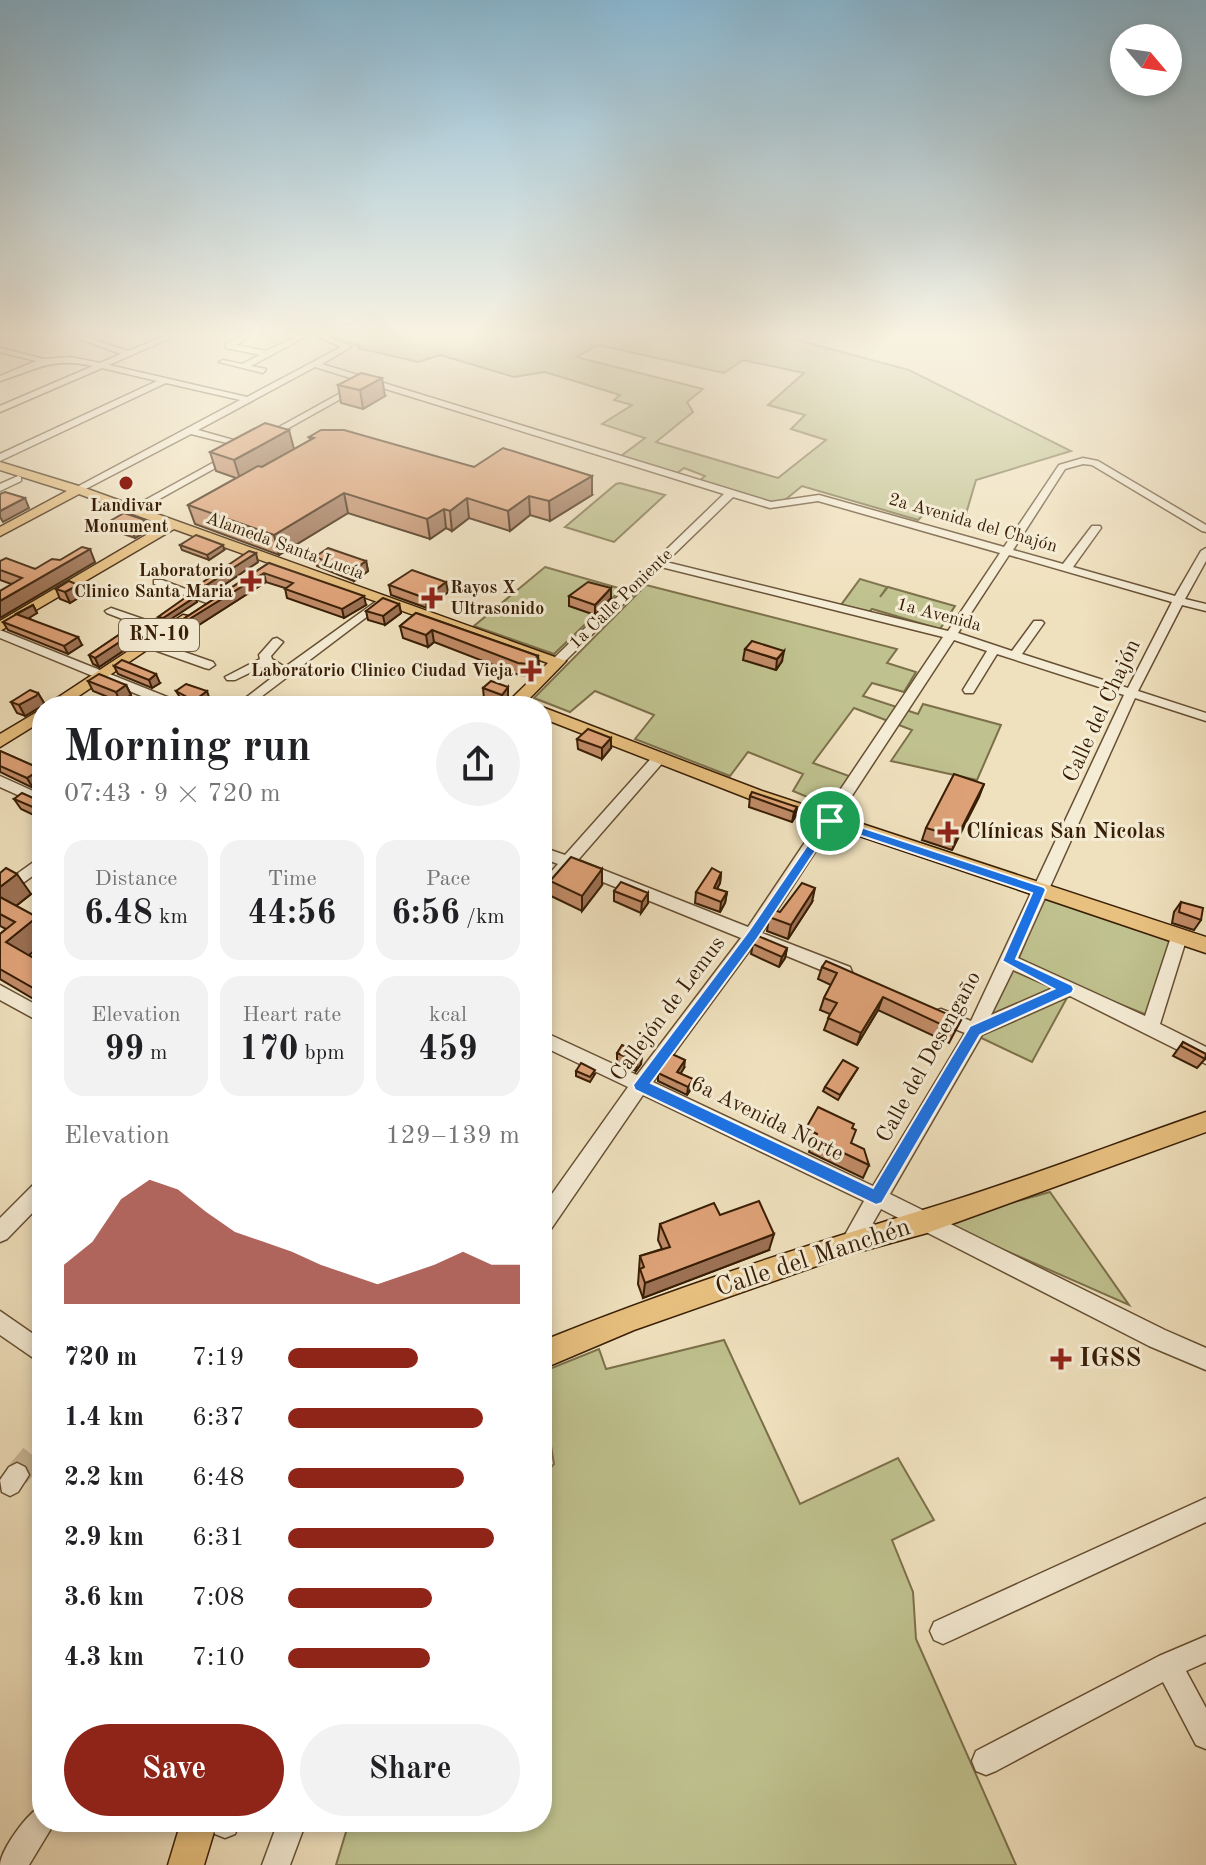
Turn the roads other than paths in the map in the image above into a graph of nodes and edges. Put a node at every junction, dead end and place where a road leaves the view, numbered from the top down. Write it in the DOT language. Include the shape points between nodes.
graph roads {
  1 [pos="74,423"];
  2 [pos="201,423"];
  3 [pos="292,423"];
  4 [pos="504,423"];
  5 [pos="188,430"];
  6 [pos="248,447"];
  7 [pos="0,458"];
  8 [pos="8,473"];
  9 [pos="0,488"];
  10 [pos="72,493"];
  11 [pos="730,494"];
  12 [pos="132,510"];
  13 [pos="167,527"];
  14 [pos="1096,528"];
  15 [pos="1206,529"];
  16 [pos="0,532"];
  17 [pos="1007,550"];
  18 [pos="1206,551"];
  19 [pos="658,563"];
  20 [pos="1066,568"];
  21 [pos="158,582"];
  22 [pos="218,596"];
  23 [pos="1178,599"];
  24 [pos="377,603"];
  25 [pos="1206,608"];
  26 [pos="111,611"];
  27 [pos="1038,623"];
  28 [pos="0,627"];
  29 [pos="165,631"];
  30 [pos="0,634"];
  31 [pos="951,635"];
  32 [pos="277,642"];
  33 [pos="147,643"];
  34 [pos="994,649"];
  35 [pos="1015,655"];
  36 [pos="266,661"];
  37 [pos="555,664"];
  38 [pos="209,665"];
  39 [pos="286,671"];
  40 [pos="99,675"];
  41 [pos="231,677"];
  42 [pos="969,690"];
  43 [pos="1132,694"];
  44 [pos="68,696"];
  45 [pos="152,696"];
  46 [pos="254,696"];
  47 [pos="527,696"];
  48 [pos="552,716"];
  49 [pos="1206,717"];
  50 [pos="32,721"];
  51 [pos="0,742"];
  52 [pos="660,757"];
  53 [pos="0,781"];
  54 [pos="32,796"];
  55 [pos="830,821"];
  56 [pos="552,856"];
  57 [pos="568,862"];
  58 [pos="32,869"];
  59 [pos="552,880"];
  60 [pos="1039,890"];
  61 [pos="0,894"];
  62 [pos="752,935"];
  63 [pos="1179,937"];
  64 [pos="1206,945"];
  65 [pos="1008,961"];
  66 [pos="861,980"];
  67 [pos="1068,989"];
  68 [pos="0,992"];
  69 [pos="32,1010"];
  70 [pos="932,1011"];
  71 [pos="1151,1026"];
  72 [pos="975,1030"];
  73 [pos="552,1043"];
  74 [pos="1206,1056"];
  75 [pos="640,1085"];
  76 [pos="1206,1122"];
  77 [pos="876,1198"];
  78 [pos="32,1199"];
  79 [pos="552,1211"];
  80 [pos="927,1221"];
  81 [pos="0,1232"];
  82 [pos="851,1242"];
  83 [pos="0,1322"];
  84 [pos="32,1346"];
  85 [pos="552,1351"];
  86 [pos="1206,1359"];
  87 [pos="1206,1510"];
  88 [pos="943,1631"];
  89 [pos="1206,1649"];
  90 [pos="1168,1665"];
  91 [pos="1206,1735"];
  92 [pos="986,1761"];
  93 [pos="34,1832"];
  94 [pos="210,1832"];
  95 [pos="288,1832"];
  96 [pos="12,1865"];
  97 [pos="186,1865"];
  98 [pos="276,1865"];
  1 -- 7 [label="street"];
  2 -- 5 [label="street"];
  3 -- 6 [label="street"];
  4 -- 11 [label="street, 2a Avenida del Chajón"];
  5 -- 6 [label="street"];
  5 -- 10 [label="street"];
  6 -- 12 [label="street"];
  8 -- 9 [label="street"];
  8 -- 10 [label="main road, Alameda Santa Lucía"];
  10 -- 12 [label="main road, Alameda Santa Lucía"];
  10 -- 13 [label="main road, Alameda Santa Lucía"];
  10 -- 16 [label="main road"];
  11 -- 17 [label="street, 2a Avenida del Chajón" via="773,506 819,498"];
  11 -- 19 [label="street, 1a Calle Poniente"];
  12 -- 13 [label="main road, Alameda Santa Lucía"];
  13 -- 24 [label="main road, Alameda Santa Lucía" via="263,567"];
  13 -- 28 [label="main road"];
  14 -- 20 [label="street"];
  15 -- 17 [label="street" via="1123,478 1083,461 1062,467"];
  17 -- 20 [label="street, 2a Avenida del Chajón"];
  17 -- 31 [label="street, Callejón de Lemus"];
  18 -- 23 [label="street, Calle del Chajón"];
  19 -- 31 [label="street, 1a Avenida"];
  19 -- 37 [label="street, 1a Calle Poniente"];
  20 -- 23 [label="street, 2a Avenida del Chajón"];
  21 -- 22 [label="street"];
  22 -- 29 [label="main road, RN-10"];
  23 -- 25 [label="street, 2a Avenida del Chajón"];
  23 -- 43 [label="street, Calle del Chajón"];
  24 -- 37 [label="main road, Alameda Santa Lucía"];
  24 -- 39 [label="street"];
  26 -- 29 [label="street"];
  27 -- 35 [label="street"];
  29 -- 33 [label="main road, RN-10"];
  30 -- 40 [label="street"];
  31 -- 34 [label="street, 1a Avenida"];
  31 -- 55 [label="street, Callejón de Lemus"];
  32 -- 36 [label="street"];
  33 -- 38 [label="street"];
  33 -- 40 [label="main road, RN-10"];
  34 -- 35 [label="street, 1a Avenida"];
  34 -- 42 [label="street"];
  35 -- 43 [label="street, 1a Avenida"];
  36 -- 39 [label="street"];
  36 -- 41 [label="street"];
  37 -- 47 [label="main road, 1a Calle Poniente"];
  39 -- 46 [label="street"];
  40 -- 44 [label="main road, RN-10"];
  40 -- 45 [label="street"];
  43 -- 49 [label="street, 1a Avenida"];
  43 -- 60 [label="street, Calle del Chajón"];
  48 -- 52 [label="main road"];
  50 -- 51 [label="main road"];
  52 -- 55 [label="main road"];
  52 -- 57 [label="street"];
  53 -- 54 [label="street"];
  55 -- 60 [label="main road"];
  55 -- 62 [label="street, Callejón de Lemus"];
  56 -- 57 [label="street"];
  57 -- 59 [label="street"];
  57 -- 62 [label="street"];
  58 -- 61 [label="street"];
  60 -- 63 [label="main road"];
  60 -- 65 [label="street, Calle del Desengaño"];
  62 -- 66 [label="street"];
  62 -- 75 [label="street, Callejón de Lemus"];
  63 -- 64 [label="main road"];
  63 -- 71 [label="street"];
  65 -- 67 [label="street"];
  65 -- 72 [label="street, Calle del Desengaño"];
  67 -- 71 [label="street"];
  67 -- 72 [label="street"];
  68 -- 69 [label="street"];
  70 -- 72 [label="street"];
  71 -- 74 [label="street"];
  72 -- 77 [label="street, Calle del Desengaño"];
  73 -- 75 [label="street, 6a Avenida Norte"];
  75 -- 77 [label="street, 6a Avenida Norte"];
  75 -- 79 [label="street, Callejón de Lemus"];
  76 -- 80 [label="main road"];
  77 -- 80 [label="street, 6a Avenida Norte"];
  77 -- 82 [label="street, Calle del Desengaño"];
  78 -- 81 [label="street"];
  80 -- 82 [label="main road, Calle del Manchén"];
  80 -- 86 [label="street, Calle del Manchén"];
  82 -- 85 [label="main road, Calle del Manchén"];
  83 -- 84 [label="street"];
  87 -- 88 [label="street"];
  89 -- 90 [label="street"];
  90 -- 91 [label="street"];
  90 -- 92 [label="street"];
  93 -- 96 [label="street"];
  94 -- 97 [label="main road"];
  95 -- 98 [label="street"];
}
